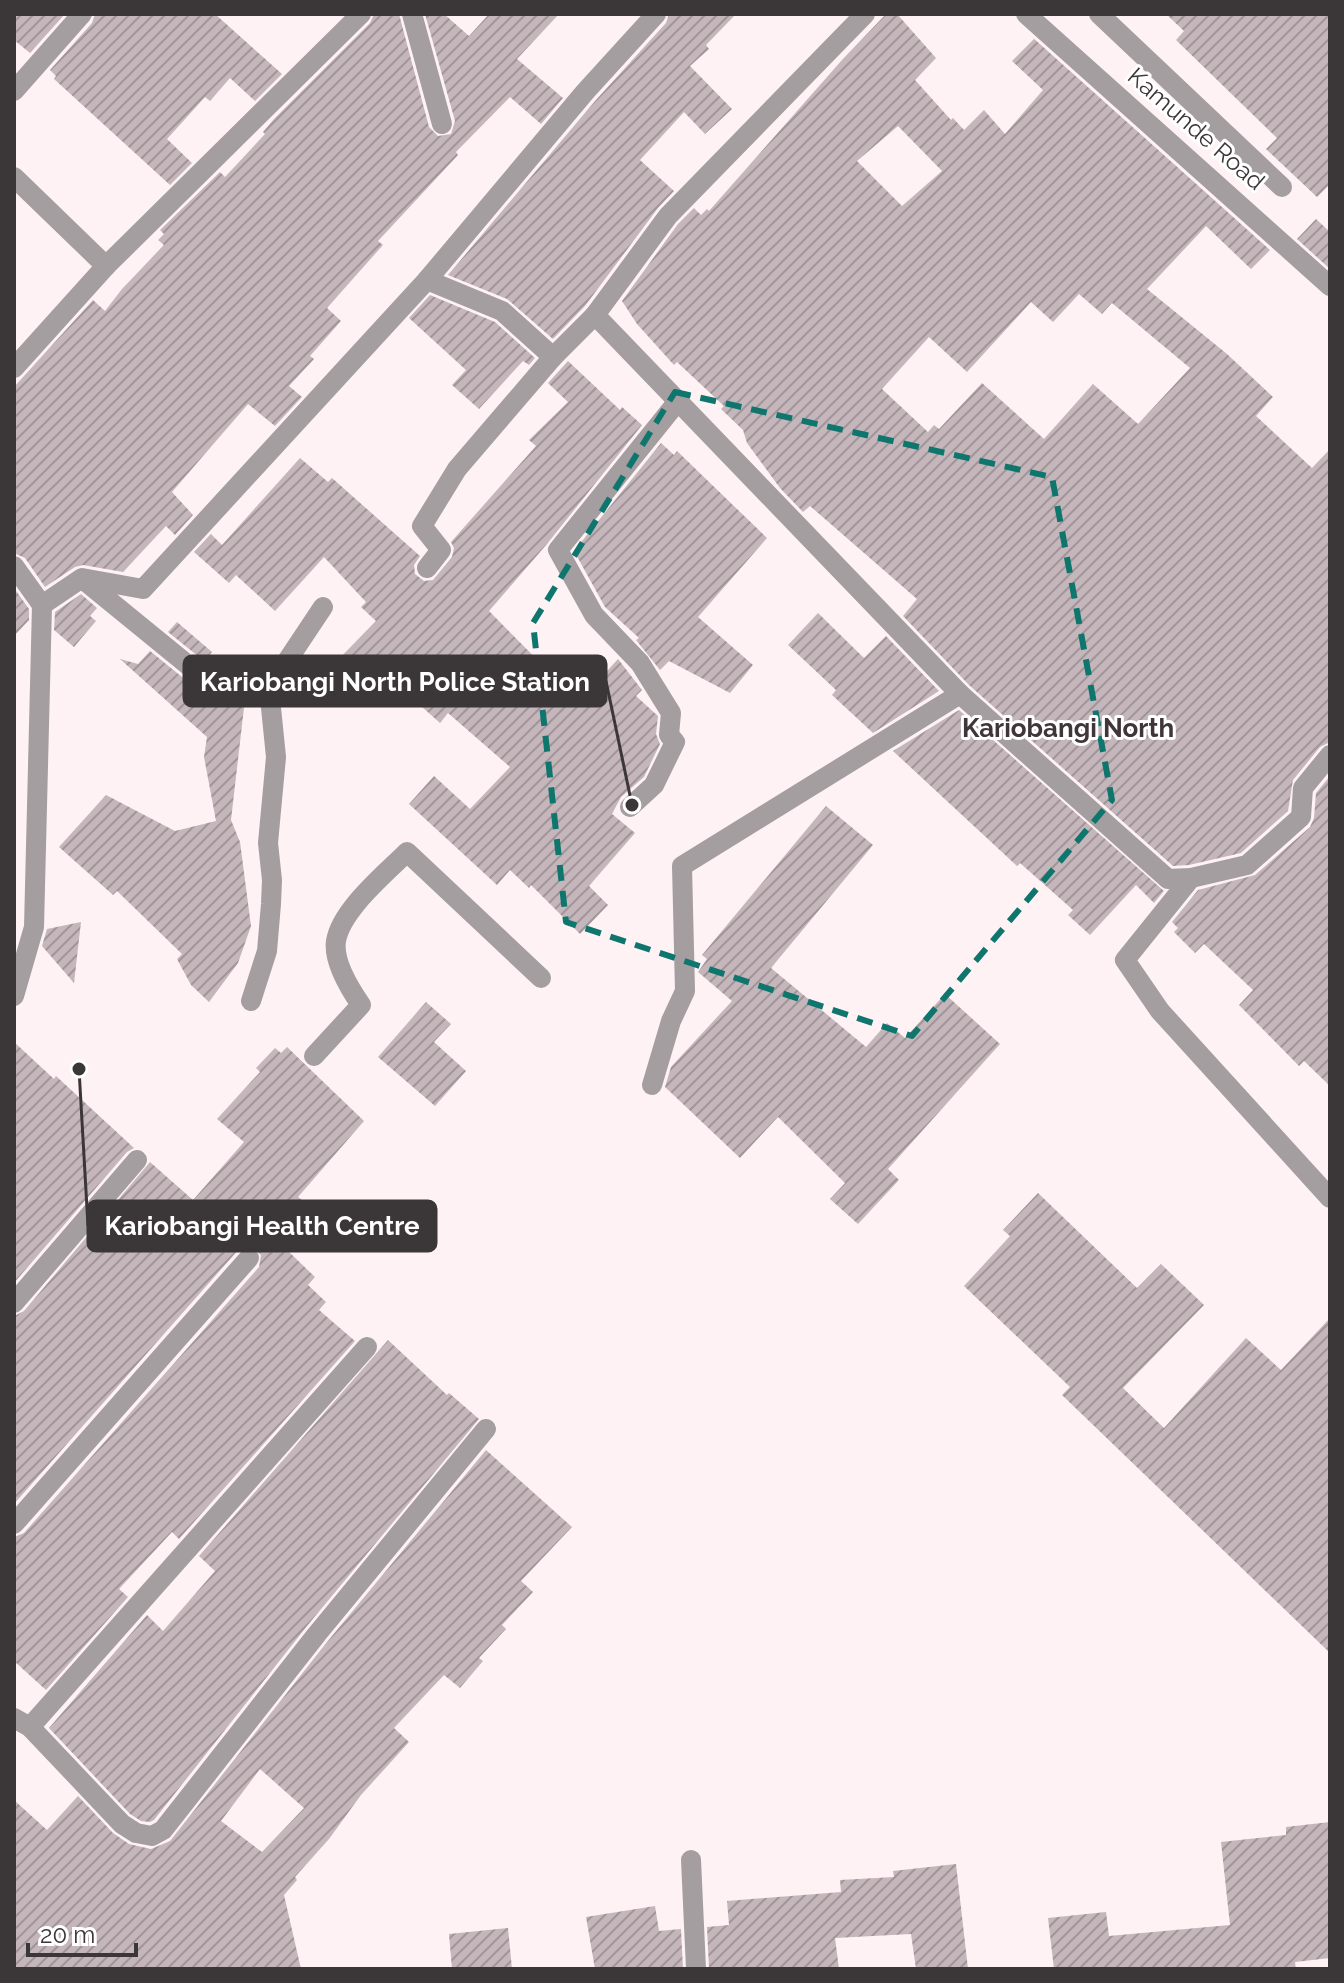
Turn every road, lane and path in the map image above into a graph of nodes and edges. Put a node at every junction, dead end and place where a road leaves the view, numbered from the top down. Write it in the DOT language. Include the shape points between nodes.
graph roads {
  1 [pos="82,14"];
  2 [pos="361,14"];
  3 [pos="412,14"];
  4 [pos="656,14"];
  5 [pos="865,14"];
  6 [pos="1026,14"];
  7 [pos="1099,14"];
  8 [pos="14,91"];
  9 [pos="442,124"];
  10 [pos="14,177"];
  11 [pos="1282,187"];
  12 [pos="106,266"];
  13 [pos="427,280"];
  14 [pos="1330,286"];
  15 [pos="595,315"];
  16 [pos="553,357"];
  17 [pos="14,368"];
  18 [pos="678,401"];
  19 [pos="14,566"];
  20 [pos="427,568"];
  21 [pos="82,578"];
  22 [pos="42,605"];
  23 [pos="323,607"];
  24 [pos="269,688"];
  25 [pos="960,694"];
  26 [pos="1330,755"];
  27 [pos="630,807"];
  28 [pos="1191,878"];
  29 [pos="541,978"];
  30 [pos="14,996"];
  31 [pos="251,1001"];
  32 [pos="314,1056"];
  33 [pos="652,1085"];
  34 [pos="137,1160"];
  35 [pos="1330,1198"];
  36 [pos="249,1258"];
  37 [pos="14,1303"];
  38 [pos="367,1347"];
  39 [pos="486,1429"];
  40 [pos="14,1524"];
  41 [pos="22,1723"];
  42 [pos="691,1860"];
  43 [pos="696,1969"];
  1 -- 8 [label="street"];
  2 -- 12 [label="street"];
  3 -- 9 [label="street"];
  4 -- 13 [label="street"];
  5 -- 15 [label="street" via="668,216"];
  6 -- 14 [label="street, Kamunde Road"];
  7 -- 11 [label="street"];
  10 -- 12 [label="street"];
  12 -- 17 [label="street"];
  13 -- 16 [label="street" via="502,311"];
  13 -- 21 [label="street" via="143,589"];
  15 -- 16 [label="street"];
  15 -- 18 [label="street"];
  16 -- 20 [label="street" via="457,469 422,526 441,550"];
  18 -- 25 [label="street"];
  18 -- 27 [label="street" via="558,550 594,615 640,663 671,713 669,735 675,742 654,785"];
  19 -- 22 [label="street"];
  21 -- 22 [label="street"];
  21 -- 24 [label="street" via="210,683"];
  22 -- 30 [label="street" via="34,927"];
  23 -- 24 [label="street"];
  24 -- 31 [label="street" via="276,757 268,843 270,917 267,951"];
  25 -- 28 [label="street" via="1168,879"];
  25 -- 33 [label="street" via="682,866 685,991"];
  26 -- 28 [label="street" via="1303,788 1301,817 1247,865"];
  28 -- 35 [label="street" via="1125,960 1160,1011"];
  29 -- 32 [label="street" via="407,852 352,907 336,942 344,978 361,1005"];
  34 -- 37 [label="street"];
  36 -- 40 [label="street"];
  38 -- 41 [label="street"];
  39 -- 41 [label="street" via="163,1830 152,1836 122,1824"];
  42 -- 43 [label="street"];
}
